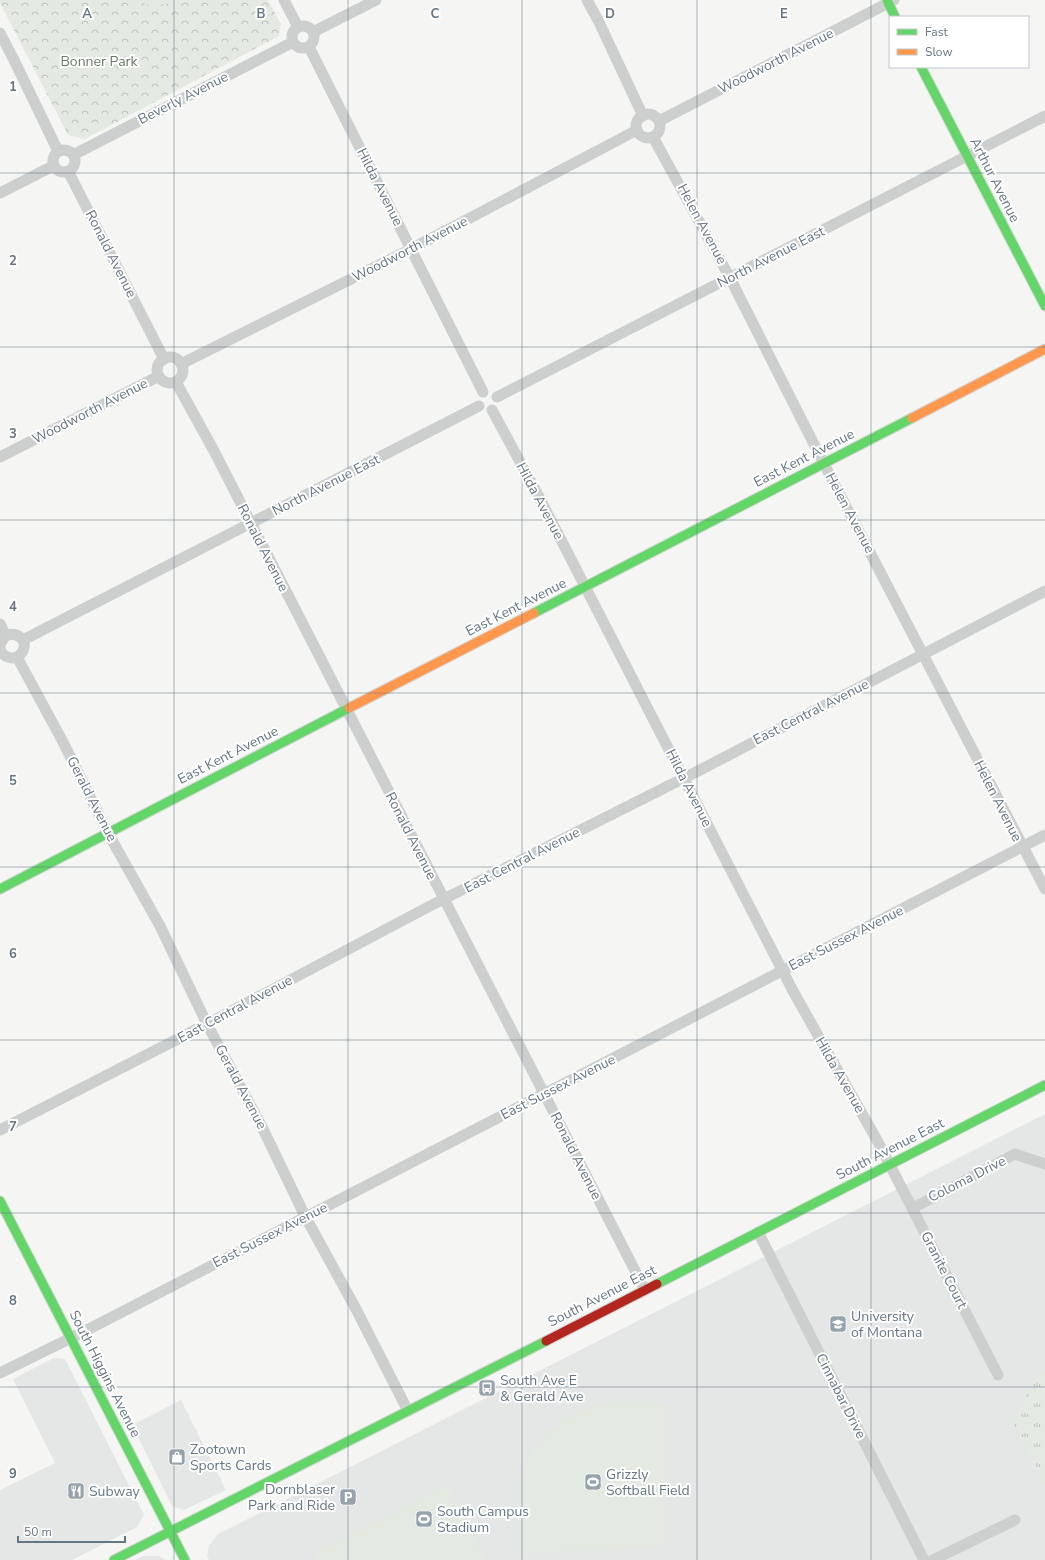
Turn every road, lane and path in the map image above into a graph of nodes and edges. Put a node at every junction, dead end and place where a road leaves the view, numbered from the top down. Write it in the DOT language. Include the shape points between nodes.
graph roads {
  1 [pos="284,0"];
  2 [pos="376,0"];
  3 [pos="587,0"];
  4 [pos="890,1"];
  5 [pos="895,16"];
  6 [pos="298,27"];
  7 [pos="0,32"];
  8 [pos="313,32"];
  9 [pos="293,42"];
  10 [pos="309,47"];
  11 [pos="922,68"];
  12 [pos="643,116"];
  13 [pos="1045,116"];
  14 [pos="659,121"];
  15 [pos="637,130"];
  16 [pos="653,137"];
  17 [pos="58,151"];
  18 [pos="73,155"];
  19 [pos="967,156"];
  20 [pos="53,166"];
  21 [pos="68,171"];
  22 [pos="0,193"];
  23 [pos="412,249"];
  24 [pos="730,278"];
  25 [pos="1045,306"];
  26 [pos="1045,349"];
  27 [pos="164,359"];
  28 [pos="181,364"];
  29 [pos="159,376"];
  30 [pos="176,382"];
  31 [pos="483,392"];
  32 [pos="497,397"];
  33 [pos="478,406"];
  34 [pos="492,410"];
  35 [pos="0,458"];
  36 [pos="824,464"];
  37 [pos="250,524"];
  38 [pos="585,587"];
  39 [pos="1045,591"];
  40 [pos="0,624"];
  41 [pos="23,640"];
  42 [pos="1,647"];
  43 [pos="922,654"];
  44 [pos="17,657"];
  45 [pos="346,710"];
  46 [pos="683,778"];
  47 [pos="108,833"];
  48 [pos="1045,835"];
  49 [pos="1022,847"];
  50 [pos="0,889"];
  51 [pos="1045,889"];
  52 [pos="444,899"];
  53 [pos="783,971"];
  54 [pos="207,1024"];
  55 [pos="1045,1085"];
  56 [pos="544,1094"];
  57 [pos="0,1130"];
  58 [pos="1045,1164"];
  59 [pos="890,1165"];
  60 [pos="0,1201"];
  61 [pos="913,1208"];
  62 [pos="305,1216"];
  63 [pos="758,1232"];
  64 [pos="645,1290"];
  65 [pos="71,1338"];
  66 [pos="0,1373"];
  67 [pos="998,1375"];
  68 [pos="408,1411"];
  69 [pos="1015,1520"];
  70 [pos="171,1532"];
  71 [pos="114,1560"];
  72 [pos="185,1560"];
  73 [pos="924,1560"];
  74 [pos="933,1560"];
  1 -- 6 [label="street"];
  2 -- 8 [label="street"];
  3 -- 12 [label="street"];
  4 -- 5 [label="street"];
  4 -- 14 [label="street, Woodworth Avenue"];
  6 -- 8 [label="street" via="308,27"];
  6 -- 9 [label="street" via="293,33"];
  7 -- 17 [label="street"];
  8 -- 10 [label="street" via="314,42"];
  9 -- 10 [label="street" via="301,48"];
  9 -- 18 [label="street, Beverly Avenue"];
  10 -- 23 [label="street, Hilda Avenue"];
  11 -- 19 [label="street, Arthur Avenue"];
  12 -- 14 [label="street" via="653,115"];
  12 -- 15 [label="street" via="637,123"];
  13 -- 19 [label="street, North Avenue East"];
  14 -- 16 [label="street" via="660,128"];
  15 -- 16 [label="street" via="646,138"];
  15 -- 23 [label="street, Woodworth Avenue"];
  16 -- 24 [label="street, Helen Avenue"];
  17 -- 18 [label="street" via="66,150"];
  17 -- 20 [label="street" via="52,158"];
  18 -- 21 [label="street" via="75,164"];
  19 -- 24 [label="street, North Avenue East"];
  19 -- 25 [label="street, Arthur Avenue"];
  20 -- 21 [label="street" via="59,171"];
  20 -- 22 [label="street"];
  21 -- 27 [label="street, Ronald Avenue"];
  23 -- 28 [label="street, Woodworth Avenue"];
  23 -- 31 [label="street, Hilda Avenue"];
  24 -- 32 [label="street, North Avenue East"];
  24 -- 36 [label="street, Helen Avenue"];
  26 -- 36 [label="street, East Kent Avenue"];
  27 -- 28 [label="street" via="173,358"];
  27 -- 29 [label="street" via="158,366"];
  28 -- 30 [label="street" via="182,375"];
  29 -- 30 [label="street" via="165,382"];
  29 -- 35 [label="street, Woodworth Avenue"];
  30 -- 37 [label="street, Ronald Avenue"];
  31 -- 32 [label="street" via="492,392"];
  31 -- 33 [label="street" via="478,398"];
  32 -- 34 [label="street" via="497,404"];
  33 -- 34 [label="street" via="484,411"];
  33 -- 37 [label="street, North Avenue East"];
  34 -- 38 [label="street, Hilda Avenue"];
  36 -- 38 [label="street, East Kent Avenue"];
  36 -- 43 [label="street, Helen Avenue"];
  37 -- 41 [label="street, North Avenue East"];
  37 -- 45 [label="street, Ronald Avenue"];
  38 -- 45 [label="street, East Kent Avenue"];
  38 -- 46 [label="street, Hilda Avenue"];
  39 -- 43 [label="street, East Central Avenue"];
  40 -- 42 [label="street"];
  41 -- 42 [label="street" via="16,634"];
  41 -- 44 [label="street" via="24,650"];
  42 -- 44 [label="street" via="6,657"];
  43 -- 46 [label="street, East Central Avenue"];
  43 -- 49 [label="street, Helen Avenue"];
  44 -- 47 [label="street, Gerald Avenue"];
  45 -- 47 [label="street, East Kent Avenue"];
  45 -- 52 [label="street, Ronald Avenue"];
  46 -- 52 [label="street, East Central Avenue"];
  46 -- 53 [label="street, Hilda Avenue"];
  47 -- 50 [label="street, East Kent Avenue"];
  47 -- 54 [label="street, Gerald Avenue" via="160,926"];
  48 -- 49 [label="street, East Sussex Avenue"];
  49 -- 51 [label="street, Helen Avenue"];
  49 -- 53 [label="street, East Sussex Avenue"];
  52 -- 54 [label="street, East Central Avenue"];
  52 -- 56 [label="street, Ronald Avenue"];
  53 -- 56 [label="street, East Sussex Avenue"];
  53 -- 59 [label="street, Hilda Avenue"];
  54 -- 57 [label="street, East Central Avenue"];
  54 -- 62 [label="street, Gerald Avenue" via="261,1125"];
  55 -- 59 [label="street, South Avenue East"];
  56 -- 62 [label="street, East Sussex Avenue"];
  56 -- 64 [label="street, Ronald Avenue"];
  58 -- 61 [label="street, Coloma Drive" via="1015,1154"];
  59 -- 61 [label="street, Granite Court"];
  59 -- 63 [label="street, South Avenue East"];
  60 -- 65 [label="street, South Higgins Avenue"];
  61 -- 67 [label="street, Granite Court"];
  62 -- 65 [label="street, East Sussex Avenue"];
  62 -- 68 [label="street, Gerald Avenue"];
  63 -- 64 [label="street, South Avenue East"];
  63 -- 73 [label="street, Cinnabar Drive"];
  64 -- 68 [label="street, South Avenue East"];
  65 -- 66 [label="street, East Sussex Avenue"];
  65 -- 70 [label="street, South Higgins Avenue"];
  68 -- 70 [label="street, South Avenue East"];
  69 -- 74 [label="street"];
  70 -- 71 [label="street, South Avenue East"];
  70 -- 72 [label="street, South Higgins Avenue"];
}
